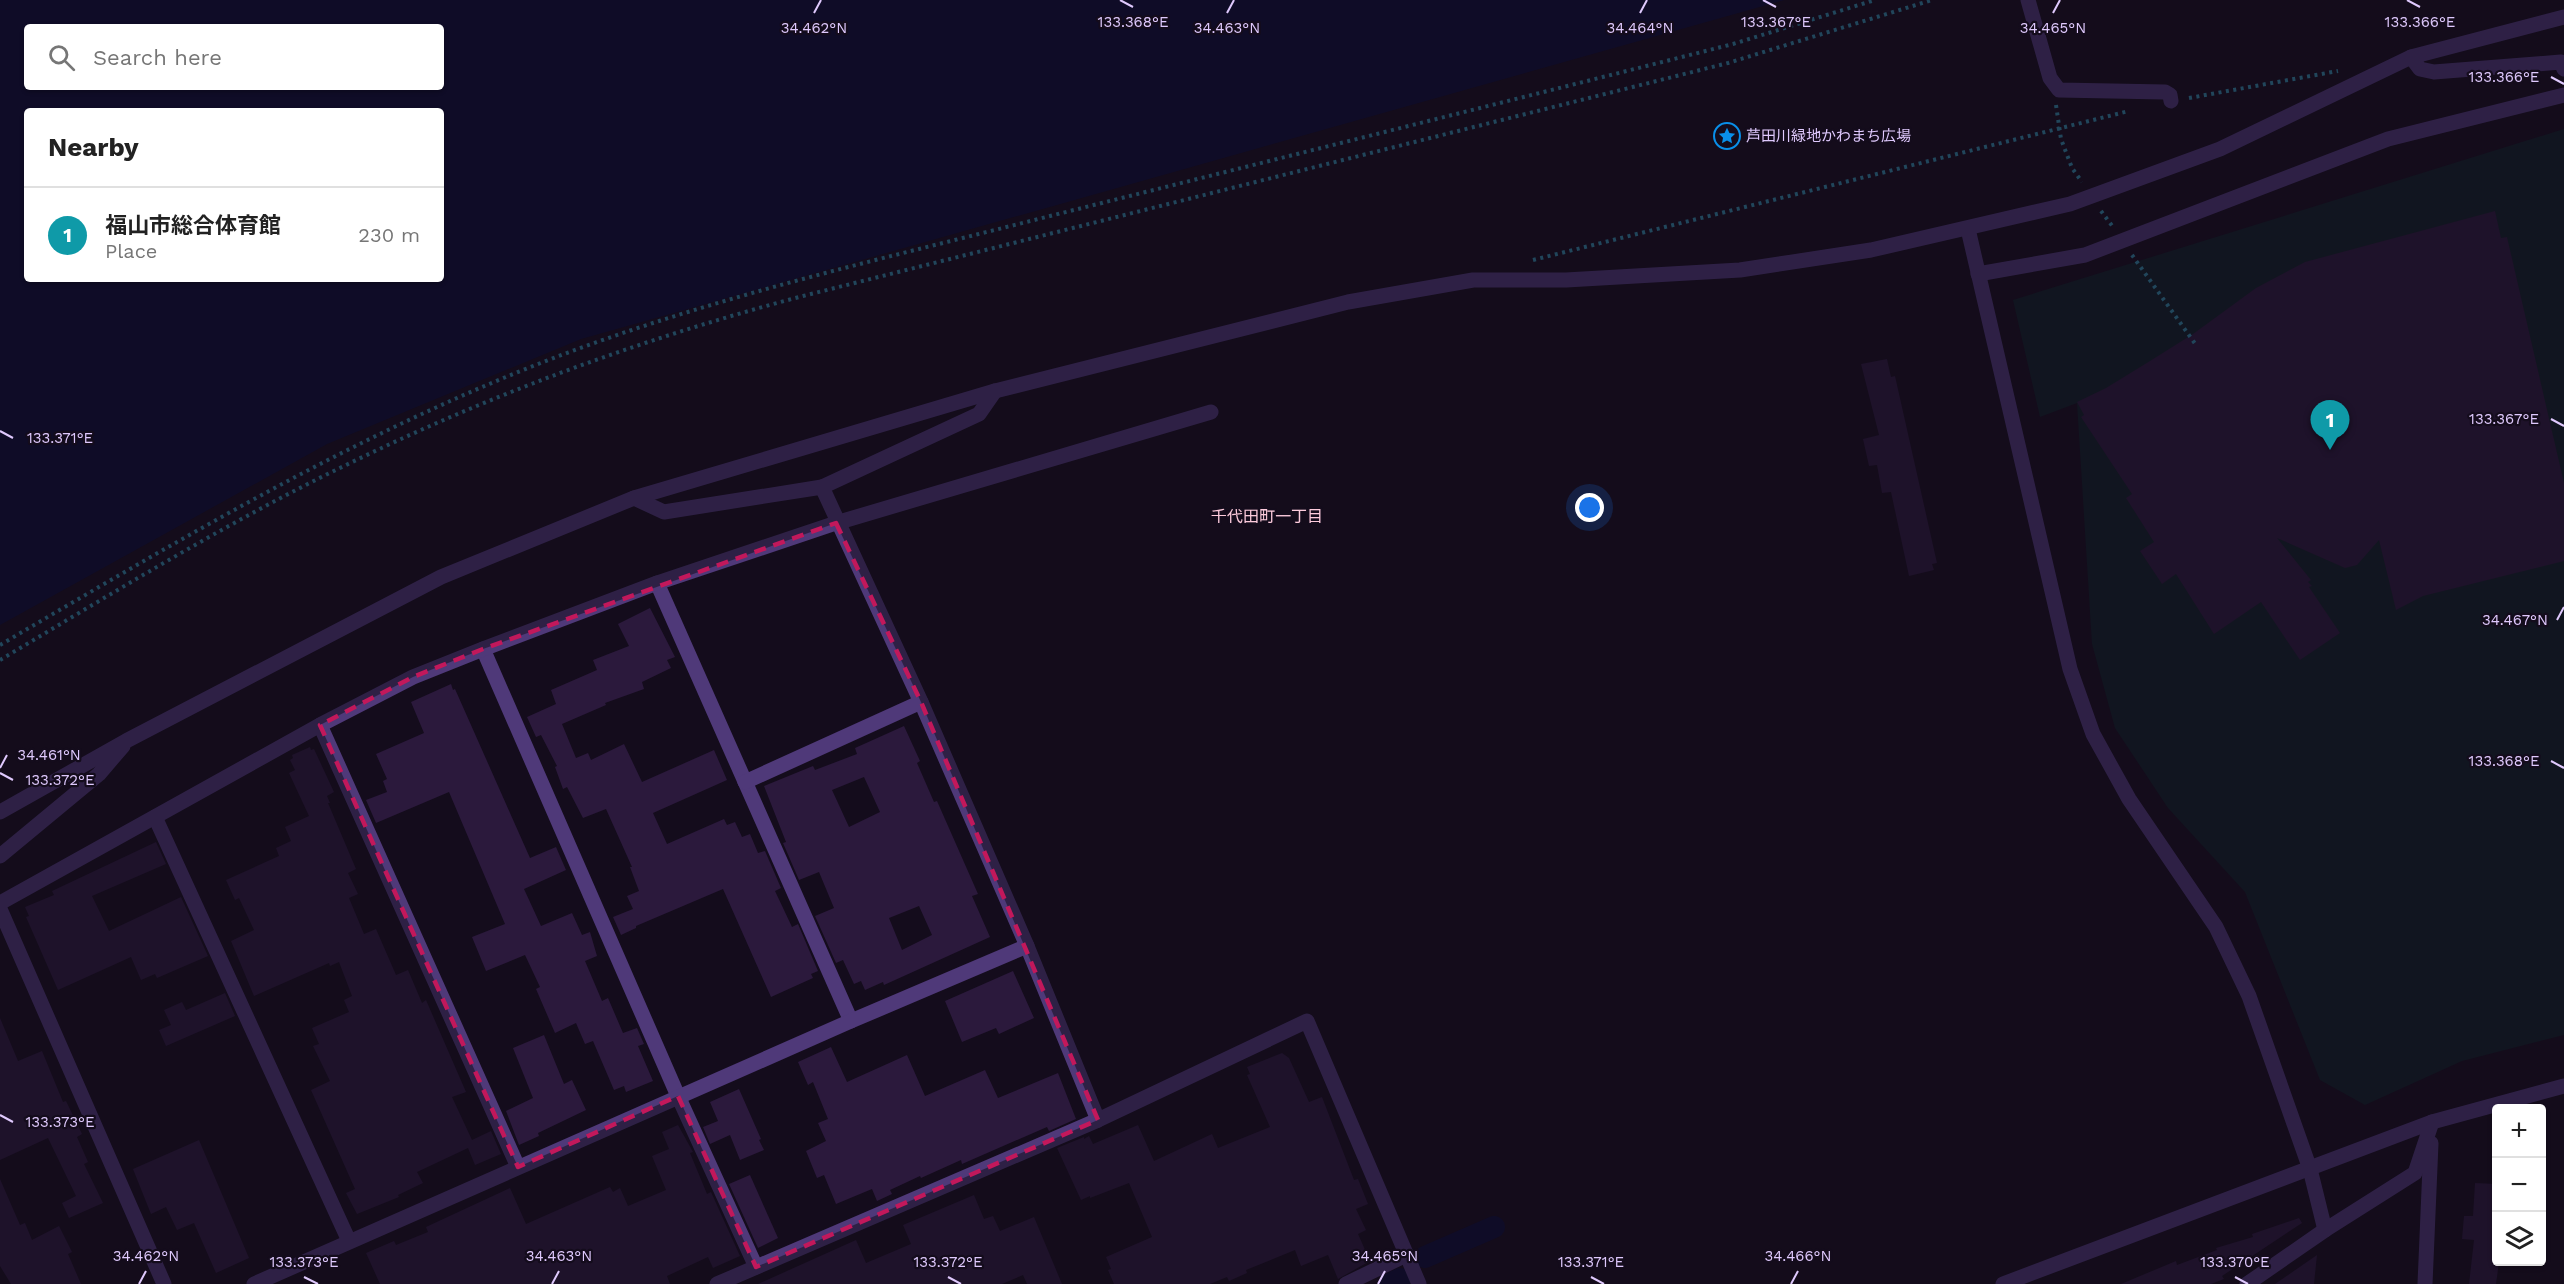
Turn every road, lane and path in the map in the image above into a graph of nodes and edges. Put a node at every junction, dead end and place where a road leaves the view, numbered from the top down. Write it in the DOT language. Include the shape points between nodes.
graph roads {
  1 [pos="1875,0"];
  2 [pos="1932,0"];
  3 [pos="2028,0"];
  4 [pos="2564,17"];
  5 [pos="2411,57"];
  6 [pos="2345,69"];
  7 [pos="2564,69"];
  8 [pos="2564,95"];
  9 [pos="2171,101"];
  10 [pos="2138,109"];
  11 [pos="2060,120"];
  12 [pos="2060,128"];
  13 [pos="2072,168"];
  14 [pos="1968,229"];
  15 [pos="1524,264"];
  16 [pos="1978,274"];
  17 [pos="995,391"];
  18 [pos="1211,412"];
  19 [pos="822,487"];
  20 [pos="634,498"];
  21 [pos="836,523"];
  22 [pos="657,583"];
  23 [pos="0,645"];
  24 [pos="483,649"];
  25 [pos="0,660"];
  26 [pos="921,702"];
  27 [pos="320,725"];
  28 [pos="126,741"];
  29 [pos="745,782"];
  30 [pos="0,812"];
  31 [pos="155,818"];
  32 [pos="0,856"];
  33 [pos="0,903"];
  34 [pos="0,909"];
  35 [pos="1027,946"];
  36 [pos="851,1021"];
  37 [pos="2564,1086"];
  38 [pos="678,1096"];
  39 [pos="1098,1120"];
  40 [pos="2432,1122"];
  41 [pos="518,1167"];
  42 [pos="2310,1168"];
  43 [pos="2325,1230"];
  44 [pos="349,1241"];
  45 [pos="1406,1255"];
  46 [pos="756,1267"];
  47 [pos="164,1284"];
  48 [pos="254,1284"];
  49 [pos="717,1284"];
  50 [pos="1346,1284"];
  51 [pos="1419,1284"];
  52 [pos="2003,1284"];
  53 [pos="2247,1284"];
  54 [pos="2425,1284"];
  1 -- 23 [label="path" via="1733,44 802,279 635,329 502,378 352,446 227,513"];
  2 -- 25 [label="path" via="1728,63 803,296 604,356 482,403 342,466 226,528"];
  3 -- 9 [label="street" via="2050,78 2059,90 2165,92"];
  4 -- 5 [label="street"];
  5 -- 7 [label="street" via="2420,69 2434,72 2561,62"];
  5 -- 14 [label="street" via="2220,149 2070,204"];
  6 -- 9 [label="path"];
  8 -- 16 [label="street" via="2388,139 2085,255"];
  10 -- 12 [label="path"];
  11 -- 12 [label="path"];
  12 -- 13 [label="path"];
  12 -- 15 [label="path"];
  14 -- 16 [label="street"];
  14 -- 17 [label="street" via="1871,250 1740,270 1566,280 1473,280 1348,302"];
  16 -- 42 [label="street" via="2070,669 2093,734 2129,799 2216,927 2248,996"];
  17 -- 19 [label="street" via="979,414"];
  17 -- 20 [label="street"];
  18 -- 21 [label="street"];
  19 -- 20 [label="street" via="664,512"];
  19 -- 21 [label="street"];
  20 -- 28 [label="street" via="441,577"];
  21 -- 22 [label="street"];
  21 -- 26 [label="street"];
  22 -- 24 [label="street"];
  22 -- 29 [label="street"];
  24 -- 27 [label="street" via="413,677"];
  24 -- 38 [label="street"];
  26 -- 29 [label="street"];
  26 -- 35 [label="street"];
  27 -- 31 [label="street"];
  27 -- 41 [label="street"];
  28 -- 30 [label="street"];
  28 -- 32 [label="street" via="99,774"];
  29 -- 36 [label="street"];
  31 -- 33 [label="street"];
  31 -- 44 [label="street"];
  34 -- 47 [label="street"];
  35 -- 36 [label="street"];
  35 -- 39 [label="street"];
  36 -- 38 [label="street"];
  37 -- 40 [label="street"];
  38 -- 41 [label="street"];
  38 -- 46 [label="street"];
  39 -- 45 [label="street" via="1308,1021"];
  39 -- 46 [label="street"];
  40 -- 42 [label="street"];
  40 -- 43 [label="street" via="2415,1173"];
  40 -- 54 [label="street"];
  41 -- 44 [label="street"];
  42 -- 43 [label="street"];
  42 -- 52 [label="street"];
  43 -- 53 [label="street"];
  44 -- 48 [label="street"];
  45 -- 50 [label="street"];
  45 -- 51 [label="street"];
  46 -- 49 [label="street"];
}
